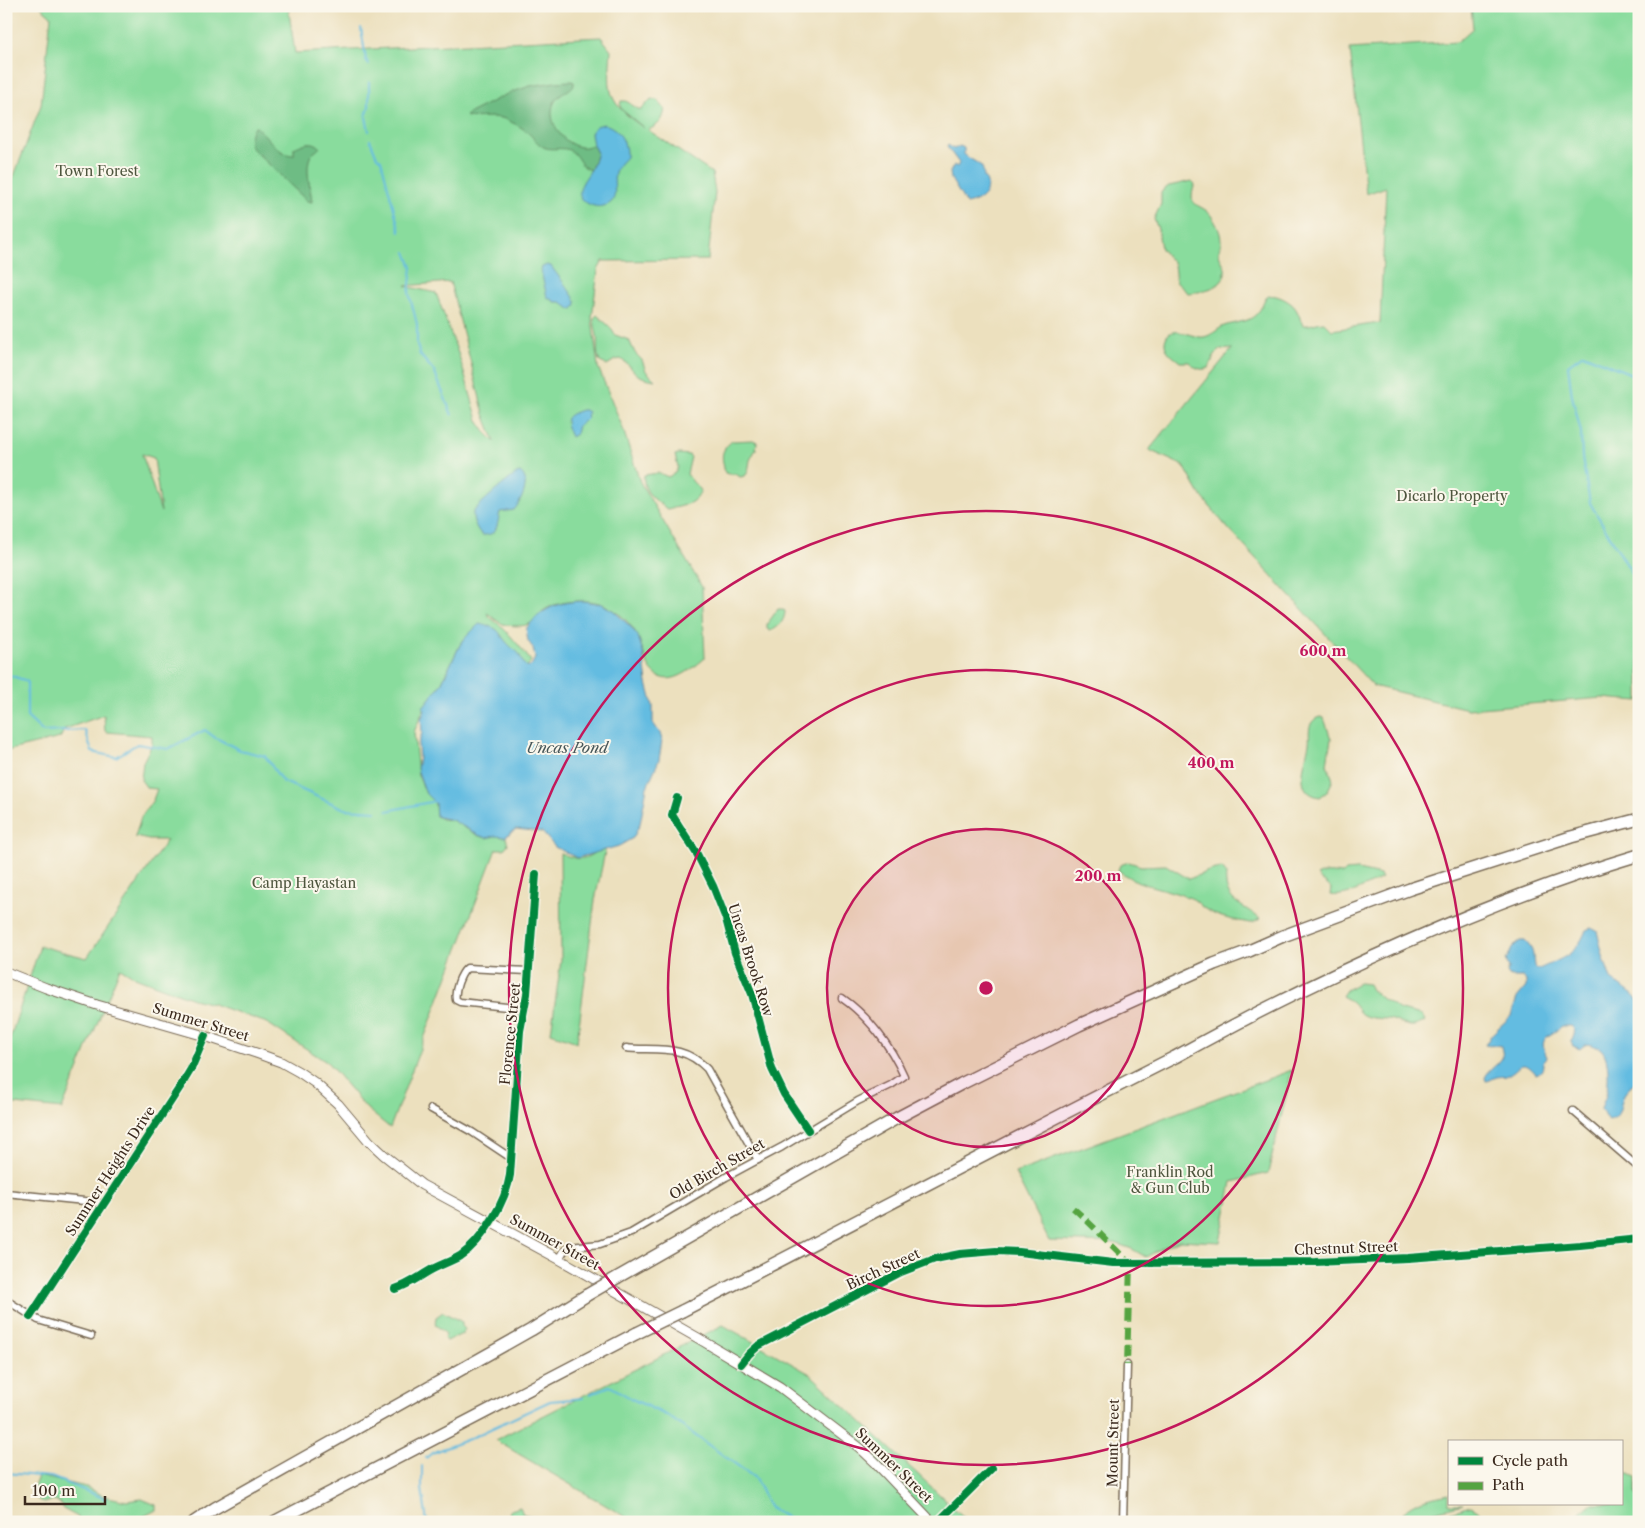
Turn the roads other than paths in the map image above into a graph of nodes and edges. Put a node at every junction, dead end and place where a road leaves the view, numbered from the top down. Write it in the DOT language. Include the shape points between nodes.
graph roads {
  1 [pos="677,798"];
  2 [pos="1639,819"];
  3 [pos="1639,855"];
  4 [pos="536,874"];
  5 [pos="6,972"];
  6 [pos="528,972"];
  7 [pos="842,998"];
  8 [pos="525,1009"];
  9 [pos="205,1036"];
  10 [pos="626,1048"];
  11 [pos="431,1109"];
  12 [pos="1573,1111"];
  13 [pos="808,1130"];
  14 [pos="511,1158"];
  15 [pos="758,1160"];
  16 [pos="1639,1168"];
  17 [pos="6,1194"];
  18 [pos="104,1203"];
  19 [pos="490,1221"];
  20 [pos="1639,1239"];
  21 [pos="1054,1255"];
  22 [pos="559,1259"];
  23 [pos="395,1289"];
  24 [pos="6,1300"];
  25 [pos="30,1317"];
  26 [pos="91,1336"];
  27 [pos="741,1364"];
  28 [pos="1127,1365"];
  29 [pos="992,1468"];
  30 [pos="194,1522"];
  31 [pos="274,1522"];
  32 [pos="932,1522"];
  33 [pos="938,1522"];
  34 [pos="1124,1522"];
  1 -- 13 [label="street, Uncas Brook Row" via="672,815 697,854 726,919 735,953 752,994 772,1069"];
  2 -- 30 [label="highway, bridge" via="1571,837 1410,889 1214,964 1079,1025 897,1118"];
  3 -- 31 [label="highway, bridge" via="1493,906 1329,978"];
  4 -- 6 [label="street, Florence Street"];
  5 -- 9 [label="main road, Summer Street" via="97,1005"];
  6 -- 8 [label="street, Florence Street"];
  6 -- 8 [label="street" via="468,968 462,974 456,995 460,1002"];
  7 -- 13 [label="street, Old Birch Street" via="861,1013 894,1055 904,1076"];
  8 -- 14 [label="street, Florence Street" via="520,1032"];
  9 -- 18 [label="street, Summer Heights Drive" via="182,1084"];
  9 -- 19 [label="main road, Summer Street" via="268,1057 299,1072 325,1091 369,1141 399,1167 429,1189"];
  10 -- 15 [label="street" via="677,1051 699,1061 707,1069"];
  11 -- 14 [label="street"];
  12 -- 16 [label="street"];
  13 -- 15 [label="street, Old Birch Street"];
  14 -- 19 [label="street, Florence Street" via="507,1192"];
  15 -- 22 [label="street, Old Birch Street" via="631,1233 600,1244 569,1247"];
  17 -- 18 [label="street"];
  18 -- 25 [label="street, Summer Heights Drive"];
  19 -- 22 [label="main road, Summer Street"];
  19 -- 23 [label="street, Florence Street" via="460,1256"];
  20 -- 21 [label="street, Chestnut Street" via="1408,1258 1315,1262 1113,1263"];
  21 -- 27 [label="street, Birch Street" via="983,1252 924,1263 890,1277 765,1343"];
  22 -- 27 [label="main road, Summer Street"];
  24 -- 25 [label="street"];
  25 -- 26 [label="street"];
  27 -- 32 [label="main road, Summer Street" via="780,1387 860,1448"];
  28 -- 34 [label="street, Mount Street"];
  29 -- 33 [label="street"];
}
